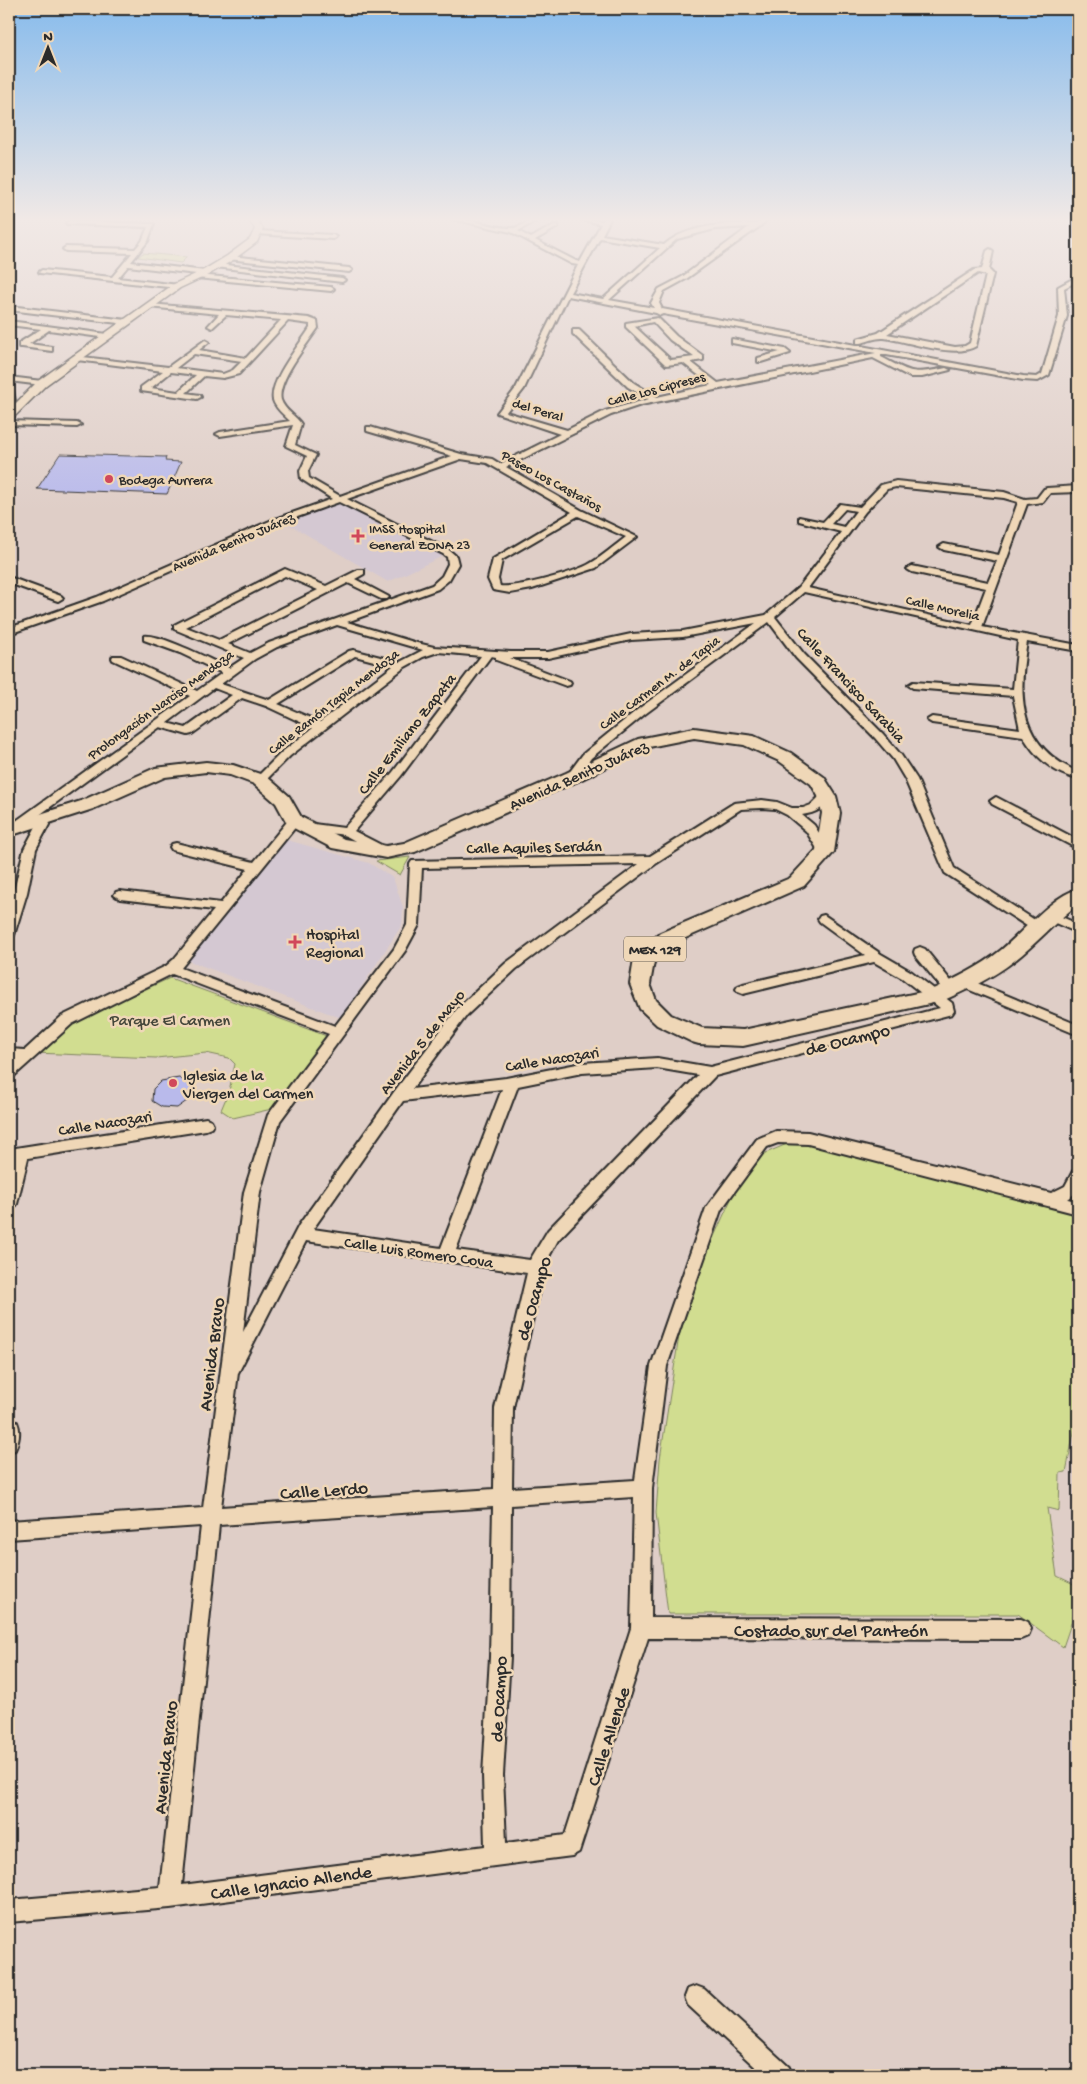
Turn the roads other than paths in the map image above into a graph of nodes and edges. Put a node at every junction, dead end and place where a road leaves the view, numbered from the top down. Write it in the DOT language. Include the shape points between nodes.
graph roads {
  1 [pos="79,316"];
  2 [pos="135,316"];
  3 [pos="221,316"];
  4 [pos="258,316"];
  5 [pos="555,316"];
  6 [pos="678,316"];
  7 [pos="909,316"];
  8 [pos="980,316"];
  9 [pos="1062,316"];
  10 [pos="286,319"];
  11 [pos="127,322"];
  12 [pos="9,323"];
  13 [pos="212,326"];
  14 [pos="48,328"];
  15 [pos="576,332"];
  16 [pos="725,335"];
  17 [pos="881,335"];
  18 [pos="108,336"];
  19 [pos="735,341"];
  20 [pos="205,342"];
  21 [pos="844,346"];
  22 [pos="49,349"];
  23 [pos="194,352"];
  24 [pos="887,353"];
  25 [pos="874,356"];
  26 [pos="77,358"];
  27 [pos="766,359"];
  28 [pos="247,360"];
  29 [pos="685,361"];
  30 [pos="171,370"];
  31 [pos="946,370"];
  32 [pos="203,373"];
  33 [pos="782,373"];
  34 [pos="9,379"];
  35 [pos="42,383"];
  36 [pos="717,386"];
  37 [pos="9,391"];
  38 [pos="180,394"];
  39 [pos="197,397"];
  40 [pos="655,399"];
  41 [pos="11,413"];
  42 [pos="296,422"];
  43 [pos="9,423"];
  44 [pos="77,425"];
  45 [pos="370,429"];
  46 [pos="567,432"];
  47 [pos="220,434"];
  48 [pos="460,456"];
  49 [pos="500,466"];
  50 [pos="1078,489"];
  51 [pos="339,499"];
  52 [pos="1021,501"];
  53 [pos="862,510"];
  54 [pos="578,512"];
  55 [pos="802,519"];
  56 [pos="824,526"];
  57 [pos="847,531"];
  58 [pos="944,547"];
  59 [pos="1002,559"];
  60 [pos="912,569"];
  61 [pos="361,572"];
  62 [pos="348,579"];
  63 [pos="9,580"];
  64 [pos="992,586"];
  65 [pos="802,589"];
  66 [pos="326,590"];
  67 [pos="384,597"];
  68 [pos="770,617"];
  69 [pos="337,622"];
  70 [pos="21,625"];
  71 [pos="976,629"];
  72 [pos="9,631"];
  73 [pos="148,638"];
  74 [pos="1023,638"];
  75 [pos="220,644"];
  76 [pos="1078,648"];
  77 [pos="438,650"];
  78 [pos="492,654"];
  79 [pos="251,657"];
  80 [pos="117,658"];
  81 [pos="401,664"];
  82 [pos="230,673"];
  83 [pos="566,684"];
  84 [pos="215,685"];
  85 [pos="913,685"];
  86 [pos="1019,692"];
  87 [pos="240,694"];
  88 [pos="198,696"];
  89 [pos="270,704"];
  90 [pos="932,720"];
  91 [pos="160,724"];
  92 [pos="321,727"];
  93 [pos="1025,733"];
  94 [pos="1078,776"];
  95 [pos="572,777"];
  96 [pos="260,780"];
  97 [pos="827,796"];
  98 [pos="996,801"];
  99 [pos="791,812"];
  100 [pos="46,819"];
  101 [pos="300,824"];
  102 [pos="10,830"];
  103 [pos="348,832"];
  104 [pos="1078,845"];
  105 [pos="176,848"];
  106 [pos="386,852"];
  107 [pos="825,852"];
  108 [pos="653,860"];
  109 [pos="416,864"];
  110 [pos="256,867"];
  111 [pos="120,895"];
  112 [pos="1078,895"];
  113 [pos="222,907"];
  114 [pos="824,919"];
  115 [pos="1044,921"];
  116 [pos="1078,929"];
  117 [pos="9,932"];
  118 [pos="920,952"];
  119 [pos="876,957"];
  120 [pos="175,966"];
  121 [pos="743,988"];
  122 [pos="950,989"];
  123 [pos="341,1029"];
  124 [pos="1078,1030"];
  125 [pos="9,1054"];
  126 [pos="29,1055"];
  127 [pos="9,1072"];
  128 [pos="710,1072"];
  129 [pos="509,1082"];
  130 [pos="399,1096"];
  131 [pos="206,1124"];
  132 [pos="15,1154"];
  133 [pos="1078,1175"];
  134 [pos="1052,1200"];
  135 [pos="9,1204"];
  136 [pos="1078,1208"];
  137 [pos="303,1232"];
  138 [pos="442,1251"];
  139 [pos="537,1266"];
  140 [pos="228,1377"];
  141 [pos="643,1488"];
  142 [pos="503,1498"];
  143 [pos="211,1518"];
  144 [pos="9,1530"];
  145 [pos="641,1628"];
  146 [pos="1021,1629"];
  147 [pos="572,1845"];
  148 [pos="496,1854"];
  149 [pos="170,1897"];
  150 [pos="9,1911"];
  151 [pos="696,1997"];
  152 [pos="781,2075"];
  1 -- 11 [label="street"];
  2 -- 11 [label="main road"];
  3 -- 13 [label="street"];
  4 -- 10 [label="street"];
  5 -- 46 [label="street, del Peral" via="520,389 501,412"];
  6 -- 21 [label="street"];
  7 -- 17 [label="street"];
  8 -- 17 [label="street" via="973,344 967,348 955,349"];
  9 -- 24 [label="street" via="1045,375 1038,379"];
  10 -- 28 [label="street"];
  10 -- 42 [label="street" via="314,323 276,394 277,402"];
  11 -- 18 [label="main road"];
  12 -- 14 [label="street"];
  14 -- 18 [label="street"];
  14 -- 22 [label="street" via="22,345"];
  15 -- 40 [label="street" via="631,385"];
  16 -- 19 [label="street"];
  17 -- 21 [label="street"];
  18 -- 26 [label="main road"];
  19 -- 27 [label="street"];
  19 -- 27 [label="street" via="786,353"];
  20 -- 23 [label="street"];
  21 -- 24 [label="street"];
  23 -- 28 [label="street"];
  23 -- 30 [label="street"];
  24 -- 25 [label="street, Calle Los Cipreses"];
  25 -- 31 [label="street" via="910,375"];
  25 -- 33 [label="street, Calle Los Cipreses"];
  26 -- 30 [label="street"];
  26 -- 35 [label="main road"];
  27 -- 33 [label="street"];
  28 -- 32 [label="street" via="236,372 223,376"];
  29 -- 29 [label="street" via="669,364 629,324 655,320 700,358"];
  29 -- 36 [label="street"];
  30 -- 32 [label="street"];
  30 -- 38 [label="street" via="144,389"];
  32 -- 38 [label="street"];
  33 -- 36 [label="street, Calle Los Cipreses"];
  34 -- 35 [label="street"];
  35 -- 41 [label="main road"];
  36 -- 40 [label="street, Calle Los Cipreses"];
  37 -- 41 [label="street"];
  38 -- 39 [label="street"];
  40 -- 46 [label="street, Calle Los Cipreses" via="608,413"];
  42 -- 47 [label="street"];
  42 -- 51 [label="street" via="290,446 312,455 304,471 305,479"];
  43 -- 44 [label="street"];
  45 -- 48 [label="street, Paseo Los Castaños"];
  46 -- 49 [label="street, Calle Los Cipreses"];
  48 -- 49 [label="street, Paseo Los Castaños"];
  48 -- 51 [label="street, Avenida Benito Juárez"];
  49 -- 54 [label="street, Paseo Los Castaños"];
  50 -- 52 [label="street" via="1048,491 1040,500"];
  51 -- 69 [label="street, Prolongación Narciso Mendoza" via="446,552 453,564 446,578 435,587"];
  51 -- 70 [label="street, Avenida Benito Juárez" via="275,522 100,598"];
  52 -- 53 [label="street, Calle Carmen M. de Tapia" via="1004,495 896,484 884,487"];
  52 -- 59 [label="street"];
  53 -- 56 [label="street" via="843,506"];
  53 -- 57 [label="street, Calle Carmen M. de Tapia"];
  54 -- 54 [label="street, Paseo Los Castaños" via="498,559 493,579 496,588 510,590 532,586 593,566 632,537"];
  55 -- 56 [label="street"];
  56 -- 57 [label="street"];
  57 -- 65 [label="street, Calle Carmen M. de Tapia"];
  58 -- 59 [label="street"];
  59 -- 64 [label="street"];
  60 -- 64 [label="street"];
  61 -- 62 [label="street"];
  62 -- 66 [label="street"];
  62 -- 67 [label="street"];
  63 -- 70 [label="street" via="58,598"];
  64 -- 71 [label="street"];
  65 -- 68 [label="street, Calle Carmen M. de Tapia"];
  65 -- 71 [label="street, Calle Morelia"];
  66 -- 75 [label="street"];
  66 -- 75 [label="street" via="285,572 178,627"];
  68 -- 78 [label="street, Calle Ramón Tapia Mendoza" via="683,634 631,637 548,655"];
  68 -- 95 [label="street, Calle Carmen M. de Tapia" via="641,712 587,756"];
  68 -- 115 [label="street, Calle Francisco Sarabia" via="800,656 897,757 911,779 949,870"];
  69 -- 77 [label="street" via="414,646"];
  69 -- 79 [label="street, Prolongación Narciso Mendoza" via="273,645"];
  70 -- 72 [label="street, Avenida Benito Juárez"];
  71 -- 74 [label="street, Calle Morelia"];
  73 -- 82 [label="street"];
  74 -- 76 [label="street, Calle Morelia"];
  74 -- 86 [label="street"];
  75 -- 79 [label="street"];
  77 -- 78 [label="street, Calle Ramón Tapia Mendoza"];
  77 -- 81 [label="street, Calle Ramón Tapia Mendoza"];
  78 -- 83 [label="street"];
  78 -- 103 [label="street, Calle Emiliano Zapata"];
  79 -- 82 [label="street, Prolongación Narciso Mendoza"];
  80 -- 88 [label="street"];
  81 -- 89 [label="street" via="353,653"];
  81 -- 92 [label="street, Calle Ramón Tapia Mendoza"];
  82 -- 84 [label="street, Prolongación Narciso Mendoza"];
  84 -- 87 [label="street"];
  84 -- 88 [label="street, Prolongación Narciso Mendoza"];
  85 -- 86 [label="street"];
  86 -- 93 [label="street"];
  87 -- 89 [label="street"];
  87 -- 91 [label="street" via="188,732"];
  88 -- 91 [label="street, Prolongación Narciso Mendoza"];
  89 -- 92 [label="street"];
  90 -- 93 [label="street"];
  91 -- 102 [label="street, Prolongación Narciso Mendoza"];
  92 -- 96 [label="street, Calle Ramón Tapia Mendoza" via="286,754"];
  93 -- 94 [label="street" via="1045,758"];
  95 -- 97 [label="main road, Avenida Benito Juárez" via="644,743 694,733 748,740 785,757 818,781"];
  95 -- 106 [label="main road, Avenida Benito Juárez" via="408,848"];
  96 -- 100 [label="main road" via="233,770 206,767 161,772 87,805"];
  96 -- 101 [label="main road" via="283,800"];
  97 -- 99 [label="street, Avenida 5 de Mayo" via="815,809"];
  97 -- 107 [label="main road" via="831,812"];
  98 -- 104 [label="street"];
  99 -- 107 [label="street, Avenida 5 de Mayo" via="810,828"];
  99 -- 108 [label="street, Avenida 5 de Mayo" via="762,804 738,806"];
  100 -- 102 [label="main road"];
  100 -- 117 [label="street" via="30,849"];
  101 -- 103 [label="street"];
  101 -- 106 [label="main road, Avenida Benito Juárez" via="339,844"];
  101 -- 110 [label="street"];
  103 -- 106 [label="street"];
  105 -- 110 [label="street"];
  107 -- 122 [label="main road, MEX 129" via="798,882 666,938 644,959 640,984 647,1004 664,1020 699,1036 744,1038"];
  108 -- 109 [label="street, Calle Aquiles Serdán"];
  108 -- 130 [label="street, Avenida 5 de Mayo" via="511,966 462,1012"];
  109 -- 123 [label="street, Avenida Bravo" via="413,925 399,951"];
  110 -- 113 [label="street"];
  111 -- 113 [label="street"];
  112 -- 115 [label="main road, MEX 129"];
  113 -- 120 [label="street"];
  114 -- 119 [label="street"];
  115 -- 116 [label="street, Calle Francisco Sarabia"];
  115 -- 122 [label="main road, MEX 129" via="1007,956"];
  118 -- 122 [label="street"];
  119 -- 121 [label="street"];
  119 -- 122 [label="street" via="907,975"];
  120 -- 123 [label="street"];
  120 -- 126 [label="street" via="67,1020"];
  122 -- 124 [label="street"];
  122 -- 128 [label="street, de Ocampo" via="947,1011"];
  123 -- 140 [label="street, Avenida Bravo" via="273,1119 252,1192"];
  125 -- 126 [label="street"];
  126 -- 127 [label="street"];
  128 -- 129 [label="street, Calle Nacozari" via="657,1063 582,1068"];
  128 -- 139 [label="street, de Ocampo" via="553,1235"];
  129 -- 130 [label="street, Calle Nacozari"];
  129 -- 138 [label="street"];
  130 -- 137 [label="street, Avenida 5 de Mayo"];
  131 -- 132 [label="street, Calle Nacozari"];
  132 -- 135 [label="street"];
  133 -- 134 [label="street" via="1070,1190"];
  134 -- 136 [label="street"];
  134 -- 141 [label="street, Calle Allende" via="808,1138 776,1137 762,1143 714,1208 660,1366"];
  137 -- 138 [label="street, Calle Luis Romero Cova"];
  137 -- 140 [label="street, Avenida 5 de Mayo"];
  138 -- 139 [label="street, Calle Luis Romero Cova"];
  139 -- 142 [label="street, de Ocampo" via="504,1408"];
  140 -- 143 [label="street, Avenida Bravo"];
  141 -- 142 [label="street, Calle Lerdo"];
  141 -- 145 [label="street, Calle Allende"];
  142 -- 143 [label="street, Calle Lerdo"];
  142 -- 148 [label="street, de Ocampo" via="500,1656 493,1775"];
  143 -- 144 [label="street, Calle Lerdo"];
  143 -- 149 [label="street, Avenida Bravo"];
  145 -- 146 [label="street, Costado sur del Panteón"];
  145 -- 147 [label="street, Calle Allende"];
  147 -- 148 [label="street, Calle Ignacio Allende"];
  148 -- 149 [label="street, Calle Ignacio Allende"];
  149 -- 150 [label="street, Calle Ignacio Allende"];
  151 -- 152 [label="street"];
}
